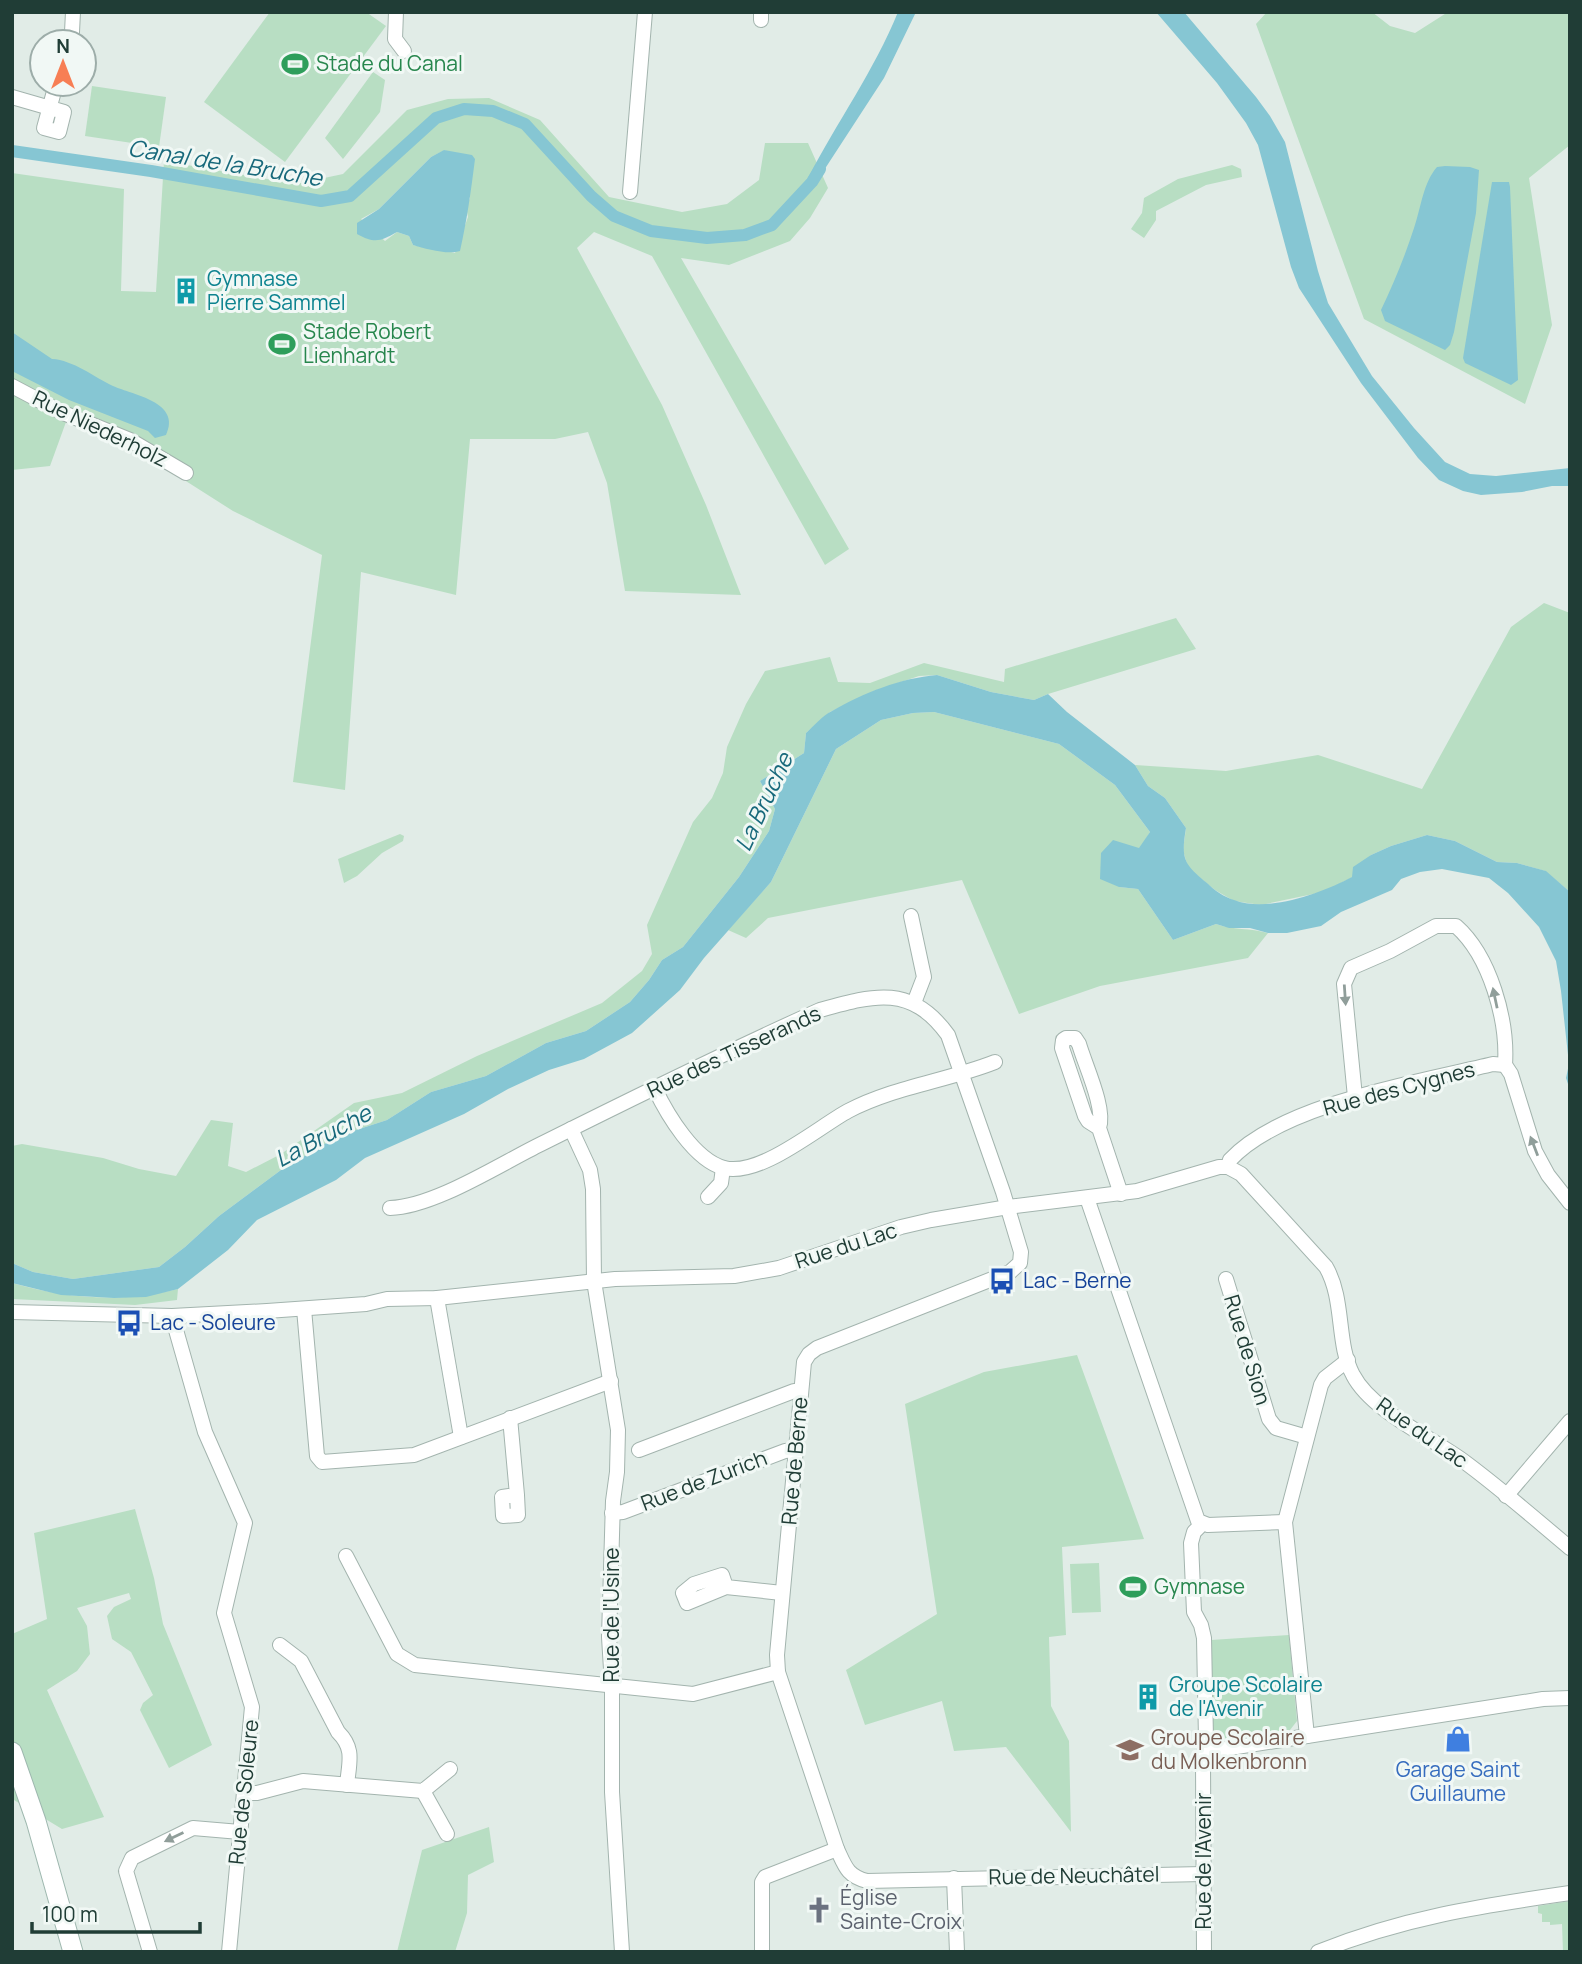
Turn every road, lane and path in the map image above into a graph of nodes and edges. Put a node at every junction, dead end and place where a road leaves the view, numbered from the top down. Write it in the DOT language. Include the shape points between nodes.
graph roads {
  1 [pos="396,12"];
  2 [pos="645,12"];
  3 [pos="404,51"];
  4 [pos="12,97"];
  5 [pos="52,98"];
  6 [pos="631,192"];
  7 [pos="12,386"];
  8 [pos="186,473"];
  9 [pos="911,916"];
  10 [pos="914,1003"];
  11 [pos="995,1062"];
  12 [pos="1504,1065"];
  13 [pos="962,1075"];
  14 [pos="655,1089"];
  15 [pos="1355,1097"];
  16 [pos="1099,1128"];
  17 [pos="571,1129"];
  18 [pos="1228,1167"];
  19 [pos="723,1168"];
  20 [pos="1121,1194"];
  21 [pos="708,1197"];
  22 [pos="1087,1198"];
  23 [pos="1570,1203"];
  24 [pos="1007,1207"];
  25 [pos="390,1208"];
  26 [pos="1226,1279"];
  27 [pos="594,1281"];
  28 [pos="437,1298"];
  29 [pos="304,1309"];
  30 [pos="12,1312"];
  31 [pos="172,1316"];
  32 [pos="1348,1360"];
  33 [pos="611,1381"];
  34 [pos="801,1391"];
  35 [pos="510,1418"];
  36 [pos="1570,1420"];
  37 [pos="461,1437"];
  38 [pos="1307,1437"];
  39 [pos="639,1450"];
  40 [pos="795,1450"];
  41 [pos="517,1495"];
  42 [pos="1506,1496"];
  43 [pos="612,1513"];
  44 [pos="1285,1522"];
  45 [pos="1202,1524"];
  46 [pos="1570,1548"];
  47 [pos="346,1556"];
  48 [pos="726,1587"];
  49 [pos="782,1593"];
  50 [pos="280,1645"];
  51 [pos="778,1672"];
  52 [pos="612,1685"];
  53 [pos="1570,1698"];
  54 [pos="1307,1736"];
  55 [pos="12,1752"];
  56 [pos="1205,1752"];
  57 [pos="450,1769"];
  58 [pos="348,1785"];
  59 [pos="423,1791"];
  60 [pos="246,1793"];
  61 [pos="240,1832"];
  62 [pos="447,1834"];
  63 [pos="837,1849"];
  64 [pos="1203,1874"];
  65 [pos="954,1878"];
  66 [pos="1570,1893"];
  67 [pos="73,1952"];
  68 [pos="150,1952"];
  69 [pos="229,1952"];
  70 [pos="622,1952"];
  71 [pos="762,1952"];
  72 [pos="957,1952"];
  73 [pos="1204,1952"];
  74 [pos="1318,1952"];
  1 -- 3 [label="street" via="395,39"];
  2 -- 6 [label="street"];
  4 -- 5 [label="street" via="49,108"];
  7 -- 8 [label="street, Rue Niederholz" via="130,440"];
  9 -- 10 [label="street" via="924,977"];
  10 -- 13 [label="street" via="934,1016 948,1035"];
  10 -- 14 [label="street, Rue des Tisserands" via="870,998 820,1010"];
  11 -- 13 [label="street"];
  12 -- 15 [label="street, Rue des Cygnes"];
  12 -- 15 [label="street, one-way" via="1506,1047 1492,981 1470,939 1455,926 1436,926 1351,968 1344,984"];
  23 -- 12 [label="street, one-way" via="1535,1151"];
  13 -- 19 [label="street" via="850,1110 758,1163"];
  13 -- 24 [label="street"];
  14 -- 17 [label="street, Rue des Tisserands"];
  14 -- 19 [label="street" via="680,1133"];
  15 -- 18 [label="street, Rue des Cygnes" via="1311,1112 1251,1142"];
  16 -- 16 [label="street" via="1085,1116 1062,1048 1066,1038 1075,1038 1079,1044 1099,1107"];
  16 -- 20 [label="street"];
  17 -- 25 [label="street, Rue des Tisserands" via="426,1202"];
  17 -- 27 [label="street, Rue de l'Usine" via="590,1170 593,1189"];
  18 -- 20 [label="street, Rue du Lac"];
  18 -- 32 [label="street, Rue du Lac" via="1241,1174 1326,1267 1335,1285"];
  19 -- 21 [label="street" via="721,1184"];
  20 -- 22 [label="street, Rue du Lac"];
  22 -- 24 [label="street, Rue du Lac"];
  22 -- 45 [label="street"];
  24 -- 27 [label="street, Rue du Lac" via="910,1225 779,1268 709,1278"];
  24 -- 34 [label="street, Rue de Berne" via="1021,1252 1016,1268 817,1348 804,1362"];
  26 -- 38 [label="street, Rue de Sion" via="1269,1419 1276,1428"];
  27 -- 28 [label="street, Rue du Lac"];
  27 -- 33 [label="street, Rue de l'Usine"];
  28 -- 29 [label="street, Rue du Lac" via="387,1298"];
  28 -- 37 [label="street"];
  29 -- 31 [label="street, Rue du Lac"];
  29 -- 37 [label="street" via="317,1457 322,1462 414,1455"];
  30 -- 31 [label="street, Rue du Lac"];
  31 -- 60 [label="street, Rue de Soleure" via="205,1432 245,1523 224,1613 252,1707"];
  32 -- 38 [label="street" via="1321,1385"];
  32 -- 42 [label="street, Rue du Lac" via="1353,1376 1378,1404"];
  33 -- 35 [label="street"];
  33 -- 43 [label="street, Rue de l'Usine" via="618,1430"];
  34 -- 39 [label="street"];
  34 -- 40 [label="street, Rue de Berne"];
  35 -- 37 [label="street"];
  35 -- 41 [label="street"];
  36 -- 42 [label="street"];
  38 -- 44 [label="street"];
  40 -- 43 [label="street, Rue de Zurich"];
  40 -- 49 [label="street, Rue de Berne"];
  42 -- 46 [label="street, Rue du Lac"];
  43 -- 52 [label="street, Rue de l'Usine"];
  44 -- 45 [label="street"];
  44 -- 54 [label="street"];
  45 -- 56 [label="street, Rue de l'Avenir" via="1191,1543 1194,1612 1204,1638"];
  47 -- 52 [label="street" via="397,1654 415,1665"];
  48 -- 49 [label="street"];
  49 -- 51 [label="street, Rue de Berne"];
  50 -- 58 [label="street" via="301,1661 347,1741"];
  51 -- 52 [label="street" via="693,1694"];
  51 -- 63 [label="street, Rue de Berne"];
  52 -- 70 [label="street, Rue de l'Usine" via="612,1792"];
  53 -- 54 [label="street"];
  54 -- 56 [label="street"];
  55 -- 67 [label="main road"];
  56 -- 64 [label="street, Rue de l'Avenir"];
  57 -- 59 [label="street"];
  58 -- 59 [label="street"];
  58 -- 60 [label="street" via="303,1781"];
  59 -- 62 [label="street"];
  60 -- 61 [label="street, Rue de Soleure"];
  61 -- 68 [label="street, one-way" via="193,1828 132,1858 126,1871"];
  61 -- 69 [label="street, Rue de Soleure"];
  63 -- 65 [label="street, Rue de Neuchâtel" via="848,1871 867,1881"];
  63 -- 71 [label="street" via="765,1877"];
  64 -- 65 [label="street, Rue de Neuchâtel"];
  64 -- 73 [label="street, Rue de l'Avenir"];
  65 -- 72 [label="street"];
  66 -- 74 [label="street" via="1427,1916"];
}
